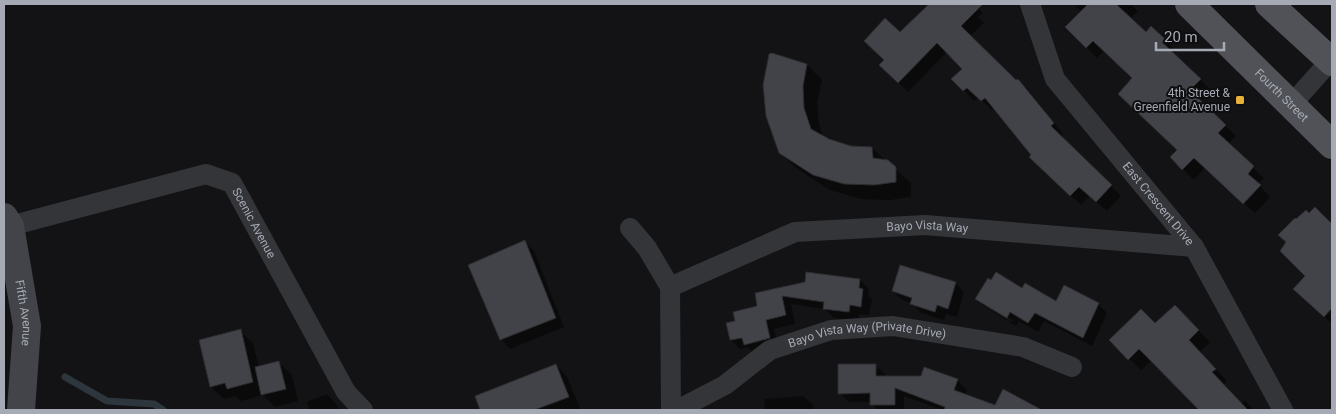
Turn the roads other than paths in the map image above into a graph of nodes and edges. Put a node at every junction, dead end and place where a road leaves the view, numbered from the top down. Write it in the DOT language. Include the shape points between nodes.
graph roads {
  1 [pos="1030,4"];
  2 [pos="1189,4"];
  3 [pos="1269,4"];
  4 [pos="1332,61"];
  5 [pos="1290,105"];
  6 [pos="1332,145"];
  7 [pos="7,221"];
  8 [pos="630,228"];
  9 [pos="1194,247"];
  10 [pos="670,287"];
  11 [pos="1072,367"];
  12 [pos="21,410"];
  13 [pos="363,410"];
  14 [pos="672,410"];
  15 [pos="677,410"];
  16 [pos="1283,410"];
  1 -- 9 [label="street, East Crescent Drive" via="1055,79"];
  2 -- 5 [label="main road, Fourth Street"];
  3 -- 4 [label="main road"];
  4 -- 5 [label="street"];
  5 -- 6 [label="main road, Fourth Street"];
  7 -- 12 [label="street, Fifth Avenue" via="27,326"];
  7 -- 13 [label="street, Scenic Avenue" via="206,174 232,183 346,392"];
  8 -- 10 [label="street" via="647,248"];
  9 -- 10 [label="street, Bayo Vista Way" via="925,225 795,232"];
  9 -- 16 [label="street, East Crescent Drive"];
  10 -- 14 [label="street"];
  11 -- 15 [label="street, Bayo Vista Way (Private Drive)" via="1023,347 893,326 831,330 770,350 725,385"];
}
